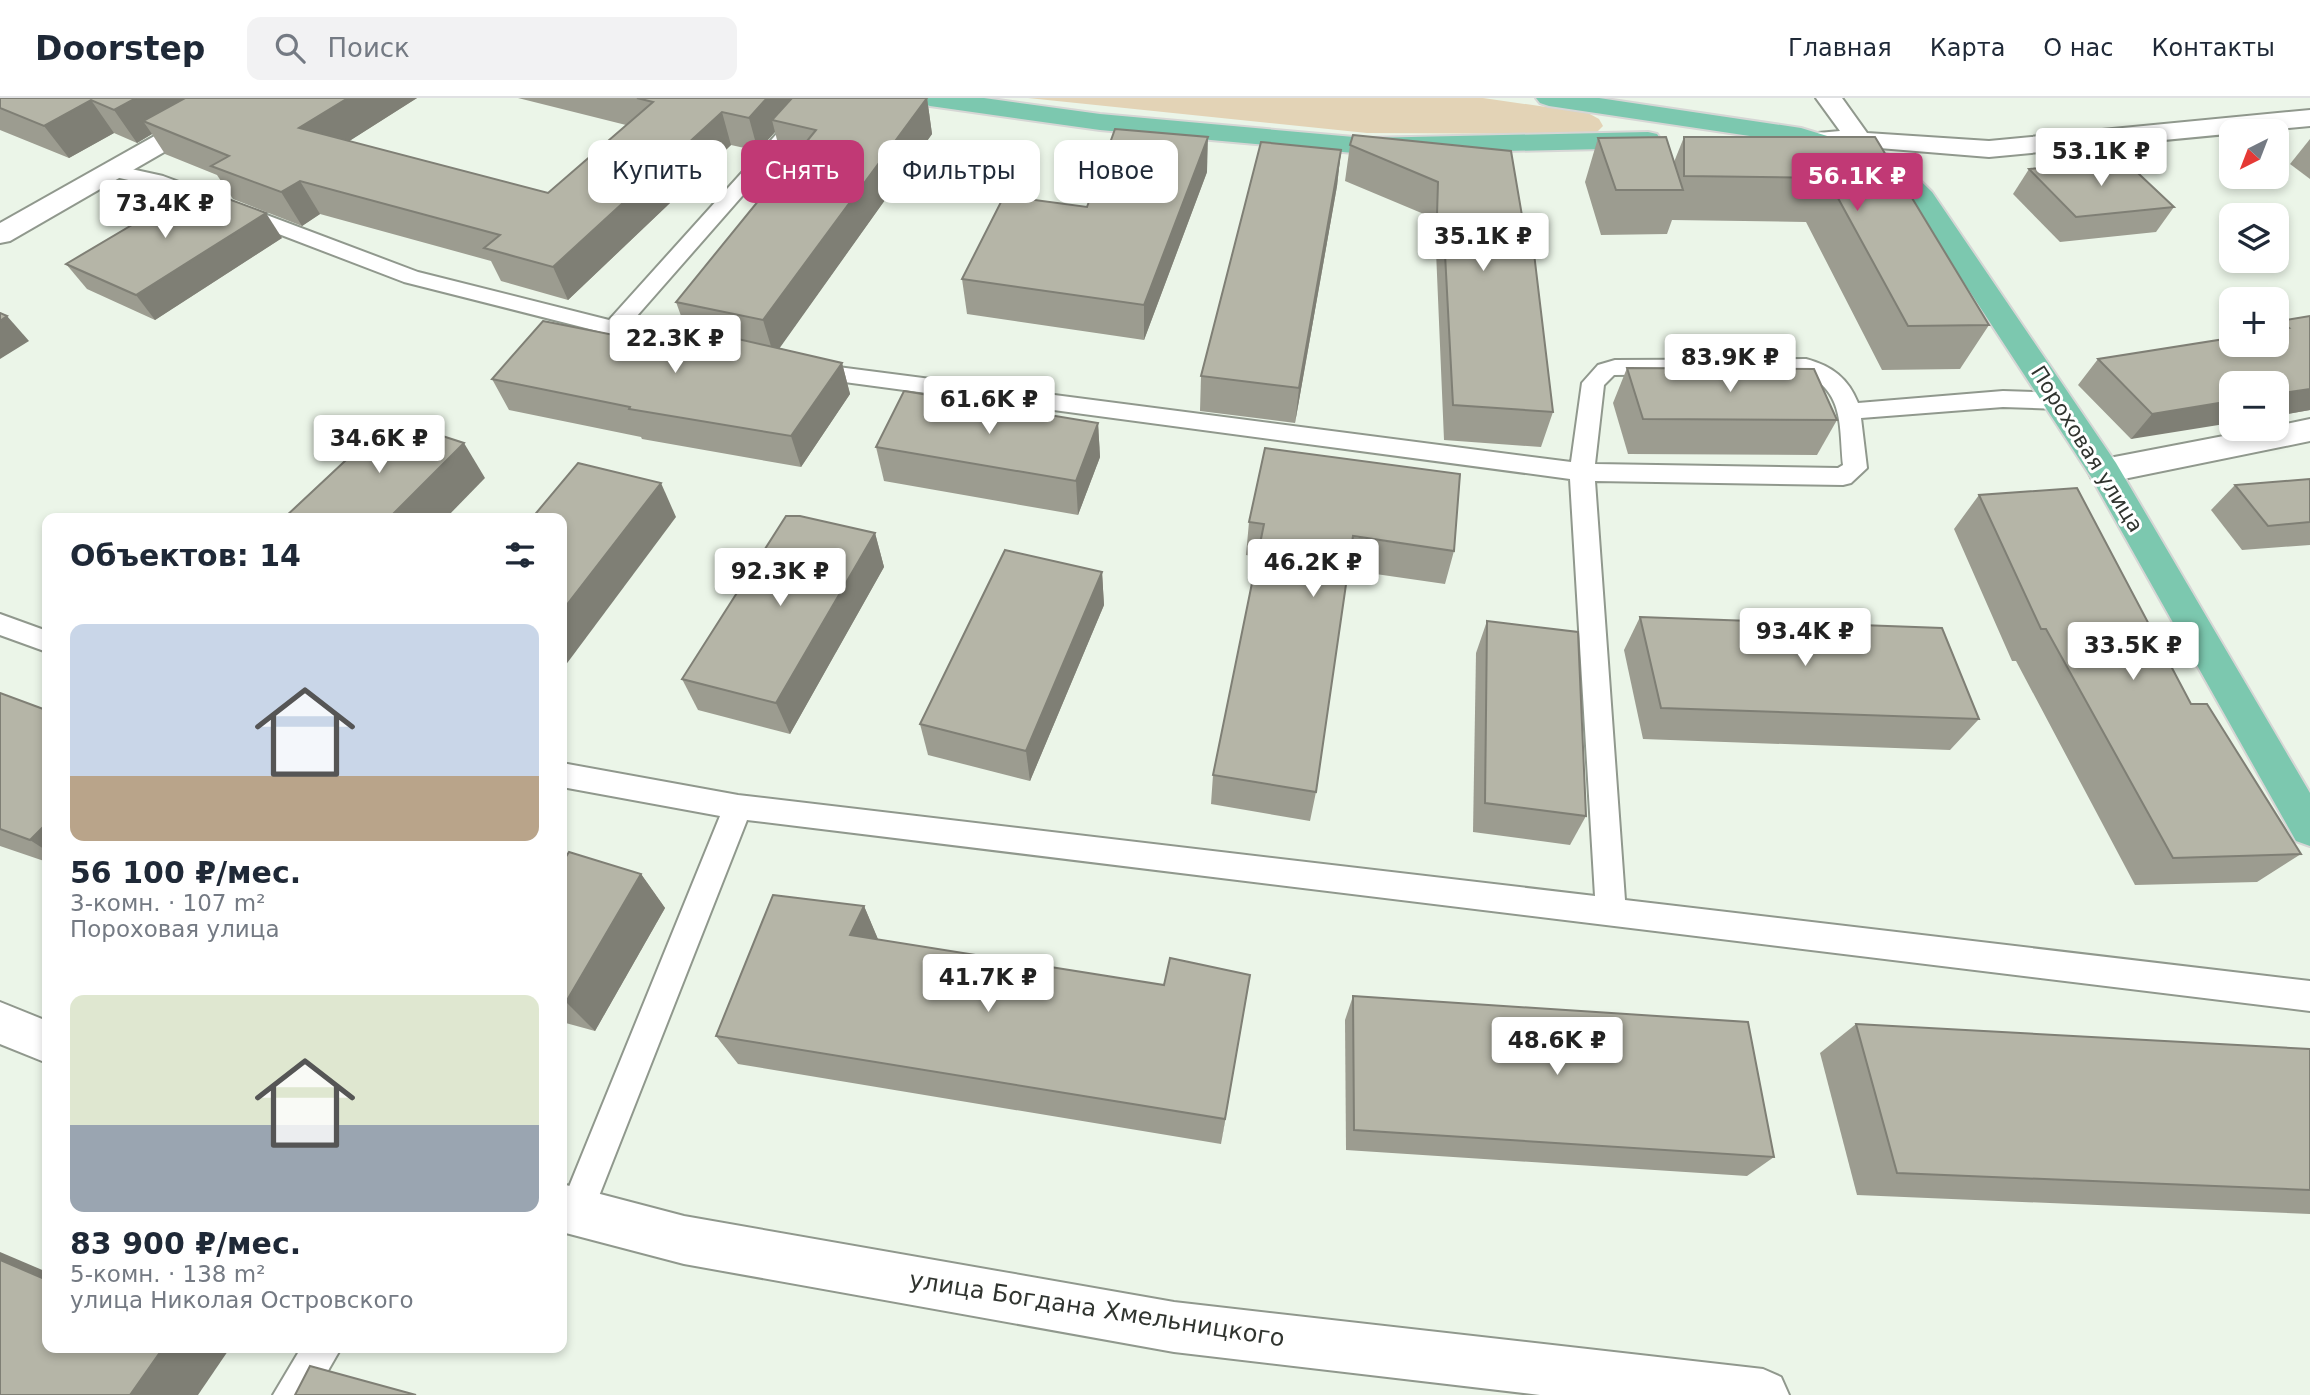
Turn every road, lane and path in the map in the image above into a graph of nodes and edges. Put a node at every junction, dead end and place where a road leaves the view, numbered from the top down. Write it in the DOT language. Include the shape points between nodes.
graph roads {
  1 [pos="240,98"];
  2 [pos="819,98"];
  3 [pos="930,98"];
  4 [pos="1549,98"];
  5 [pos="1829,98"];
  6 [pos="2310,118"];
  7 [pos="1801,136"];
  8 [pos="1859,140"];
  9 [pos="113,171"];
  10 [pos="0,235"];
  11 [pos="613,329"];
  12 [pos="715,354"];
  13 [pos="790,368"];
  14 [pos="2059,401"];
  15 [pos="1849,411"];
  16 [pos="2310,430"];
  17 [pos="2104,471"];
  18 [pos="1583,472"];
  19 [pos="0,624"];
  20 [pos="42,640"];
  21 [pos="567,776"];
  22 [pos="738,807"];
  23 [pos="2310,829"];
  24 [pos="1611,911"];
  25 [pos="2310,996"];
  26 [pos="0,1023"];
  27 [pos="42,1040"];
  28 [pos="569,1210"];
  29 [pos="319,1353"];
  30 [pos="292,1395"];
  31 [pos="1763,1395"];
  1 -- 9 [label="main road"];
  2 -- 11 [label="lane"];
  3 -- 7 [label="main road" via="1100,122 1365,146"];
  4 -- 7 [label="main road"];
  5 -- 8 [label="main road"];
  6 -- 8 [label="main road" via="1989,149"];
  7 -- 8 [label="main road"];
  7 -- 14 [label="main road, Пороховая улица" via="1888,163 1905,180 1922,198"];
  9 -- 10 [label="main road"];
  9 -- 11 [label="lane" via="156,180 411,277"];
  11 -- 12 [label="lane"];
  13 -- 18 [label="lane"];
  14 -- 15 [label="lane" via="2003,399"];
  14 -- 17 [label="main road, Пороховая улица"];
  15 -- 18 [label="lane" via="1855,468 1843,477"];
  15 -- 18 [label="lane" via="1842,388 1806,366 1615,367 1592,383"];
  16 -- 17 [label="main road"];
  17 -- 23 [label="main road, Пороховая улица"];
  18 -- 24 [label="lane"];
  19 -- 20 [label="lane"];
  21 -- 22 [label="lane"];
  22 -- 24 [label="lane"];
  22 -- 28 [label="lane"];
  24 -- 25 [label="lane"];
  26 -- 27 [label="main road"];
  28 -- 31 [label="main road, улица Богдана Хмельницкого" via="684,1240 1174,1327"];
  29 -- 30 [label="lane"];
}
